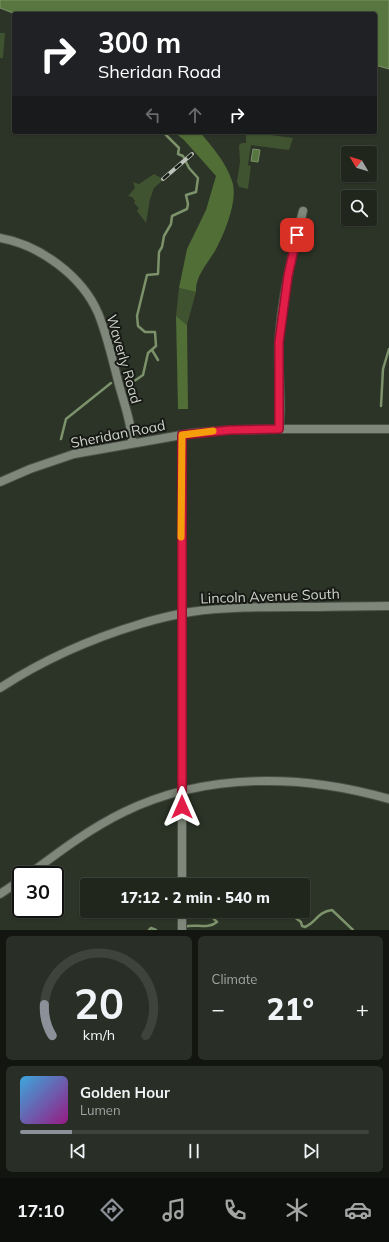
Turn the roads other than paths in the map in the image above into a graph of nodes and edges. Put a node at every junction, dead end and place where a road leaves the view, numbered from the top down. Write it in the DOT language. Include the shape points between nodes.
graph roads {
  1 [pos="303,212"];
  2 [pos="0,238"];
  3 [pos="279,429"];
  4 [pos="389,429"];
  5 [pos="182,435"];
  6 [pos="132,443"];
  7 [pos="0,482"];
  8 [pos="389,606"];
  9 [pos="181,614"];
  10 [pos="0,688"];
  11 [pos="181,792"];
  12 [pos="389,799"];
  13 [pos="40,866"];
  14 [pos="182,878"];
  15 [pos="12,886"];
  16 [pos="0,894"];
  17 [pos="182,918"];
  18 [pos="182,930"];
  1 -- 3 [label="street" via="290,265 281,320"];
  2 -- 6 [label="street, Waverly Road" via="39,252 84,288 98,312"];
  3 -- 4 [label="street, Sheridan Road"];
  3 -- 5 [label="street, Sheridan Road" via="230,430"];
  5 -- 6 [label="street, Sheridan Road"];
  5 -- 9 [label="street"];
  6 -- 7 [label="street, Sheridan Road" via="74,454"];
  8 -- 9 [label="street, Lincoln Avenue South" via="231,608"];
  9 -- 10 [label="street, Lincoln Avenue South" via="125,628 87,642 52,657"];
  9 -- 11 [label="street"];
  11 -- 12 [label="street" via="222,783 258,780 314,783"];
  11 -- 13 [label="street" via="118,815 74,840"];
  11 -- 14 [label="street"];
  15 -- 16 [label="street"];
  17 -- 18 [label="street"];
}
